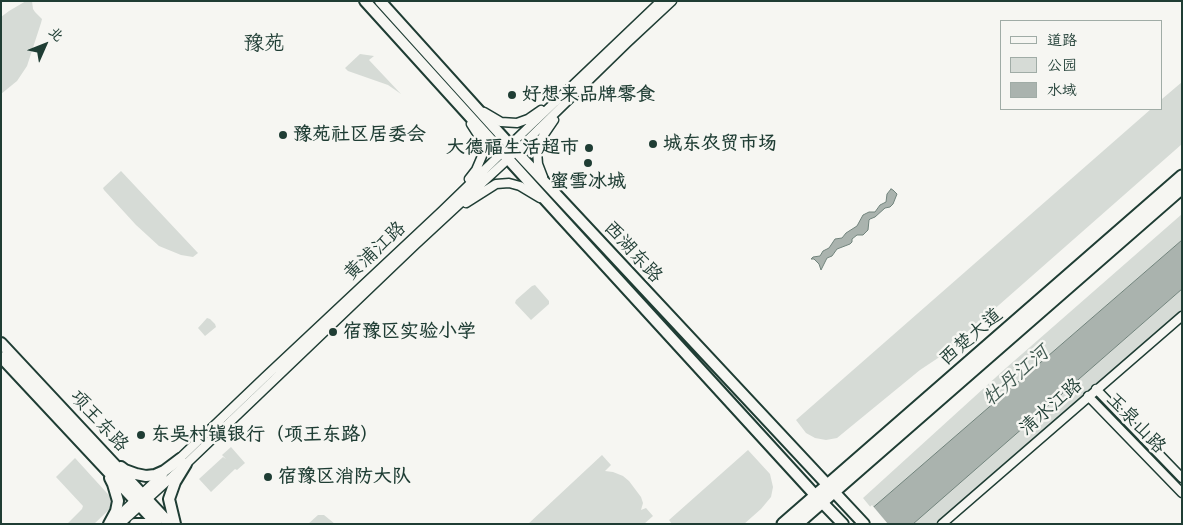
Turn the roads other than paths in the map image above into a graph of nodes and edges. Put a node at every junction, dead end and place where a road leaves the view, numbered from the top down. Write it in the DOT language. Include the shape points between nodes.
graph roads {
  1 [pos="365,1"];
  2 [pos="380,1"];
  3 [pos="661,1"];
  4 [pos="672,1"];
  5 [pos="452,81"];
  6 [pos="444,89"];
  7 [pos="560,103"];
  8 [pos="513,148"];
  9 [pos="505,156"];
  10 [pos="1182,176"];
  11 [pos="1182,188"];
  12 [pos="567,206"];
  13 [pos="445,213"];
  14 [pos="558,215"];
  15 [pos="1182,316"];
  16 [pos="1,343"];
  17 [pos="1,358"];
  18 [pos="1096,389"];
  19 [pos="1088,396"];
  20 [pos="183,461"];
  21 [pos="107,463"];
  22 [pos="1182,478"];
  23 [pos="831,488"];
  24 [pos="1182,493"];
  25 [pos="819,498"];
  26 [pos="141,499"];
  27 [pos="842,522"];
  28 [pos="109,524"];
  29 [pos="120,524"];
  30 [pos="135,524"];
  31 [pos="146,524"];
  32 [pos="157,524"];
  33 [pos="170,524"];
  34 [pos="174,524"];
  35 [pos="783,524"];
  36 [pos="797,524"];
  37 [pos="864,524"];
  38 [pos="942,524"];
  1 -- 6 [label="main road, 西湖东路"];
  2 -- 5 [label="main road, 西湖东路"];
  3 -- 7 [label="street, 黄浦江路"];
  4 -- 7 [label="street, 黄浦江路"];
  5 -- 7 [label="street" via="486,114 506,123 528,119"];
  5 -- 8 [label="main road, 西湖东路"];
  6 -- 9 [label="main road, 西湖东路"];
  6 -- 13 [label="street" via="480,138 482,156 476,170"];
  7 -- 8 [label="street, 黄浦江路"];
  7 -- 12 [label="street" via="537,151 543,176"];
  8 -- 9 [label="street, 黄浦江路"];
  8 -- 12 [label="main road, 西湖东路"];
  9 -- 13 [label="street, 黄浦江路"];
  9 -- 14 [label="main road, 西湖东路"];
  10 -- 23 [label="highway, 西楚大道"];
  11 -- 23 [label="highway, 西楚大道"];
  12 -- 23 [label="main road, 西湖东路"];
  13 -- 14 [label="street" via="496,184 509,183 537,196"];
  13 -- 20 [label="street, 黄浦江路"];
  14 -- 25 [label="main road, 西湖东路"];
  15 -- 18 [label="street, 清水江路"];
  16 -- 21 [label="main road, 项王东路"];
  17 -- 21 [label="main road, 项王东路"];
  18 -- 19 [label="street, 清水江路"];
  18 -- 22 [label="street, 玉泉山路"];
  19 -- 24 [label="street, 玉泉山路"];
  19 -- 38 [label="street, 清水江路"];
  20 -- 21 [label="main road" via="146,476"];
  20 -- 26 [label="street, 黄浦江路"];
  20 -- 34 [label="main road" via="169,499"];
  21 -- 26 [label="main road, 项王东路"];
  21 -- 28 [label="main road" via="118,501"];
  23 -- 25 [label="highway, 西楚大道"];
  23 -- 37 [label="main road, 西湖东路"];
  25 -- 27 [label="main road, 西湖东路"];
  25 -- 35 [label="highway, 西楚大道"];
  25 -- 36 [label="highway, 西楚大道"];
  26 -- 28 [label="street, 黄浦江路"];
  26 -- 29 [label="street"];
  26 -- 32 [label="main road, 项王东路"];
  26 -- 33 [label="main road, 项王东路"];
  30 -- 31 [label="main road"];
}
